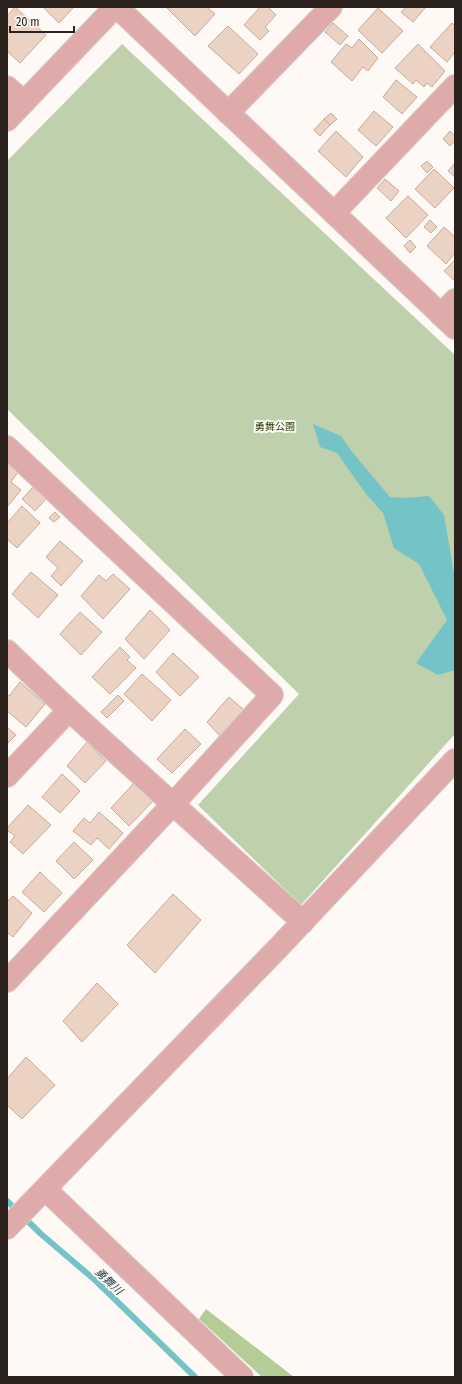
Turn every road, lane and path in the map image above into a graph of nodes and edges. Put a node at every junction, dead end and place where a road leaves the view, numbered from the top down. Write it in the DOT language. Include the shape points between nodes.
graph roads {
  1 [pos="116,7"];
  2 [pos="331,7"];
  3 [pos="455,86"];
  4 [pos="7,87"];
  5 [pos="24,102"];
  6 [pos="228,113"];
  7 [pos="7,120"];
  8 [pos="334,213"];
  9 [pos="450,314"];
  10 [pos="7,447"];
  11 [pos="7,651"];
  12 [pos="69,710"];
  13 [pos="455,760"];
  14 [pos="7,776"];
  15 [pos="174,803"];
  16 [pos="303,922"];
  17 [pos="7,981"];
  18 [pos="45,1189"];
  19 [pos="7,1228"];
  20 [pos="242,1377"];
  1 -- 5 [label="street"];
  1 -- 6 [label="street"];
  2 -- 6 [label="street"];
  3 -- 8 [label="street"];
  4 -- 5 [label="street"];
  5 -- 7 [label="street"];
  6 -- 8 [label="street"];
  8 -- 9 [label="street"];
  10 -- 15 [label="street" via="272,695"];
  11 -- 12 [label="street"];
  12 -- 14 [label="street"];
  12 -- 15 [label="street"];
  13 -- 16 [label="street"];
  15 -- 16 [label="street"];
  15 -- 17 [label="street"];
  16 -- 18 [label="street"];
  18 -- 19 [label="street"];
  18 -- 20 [label="street"];
}
